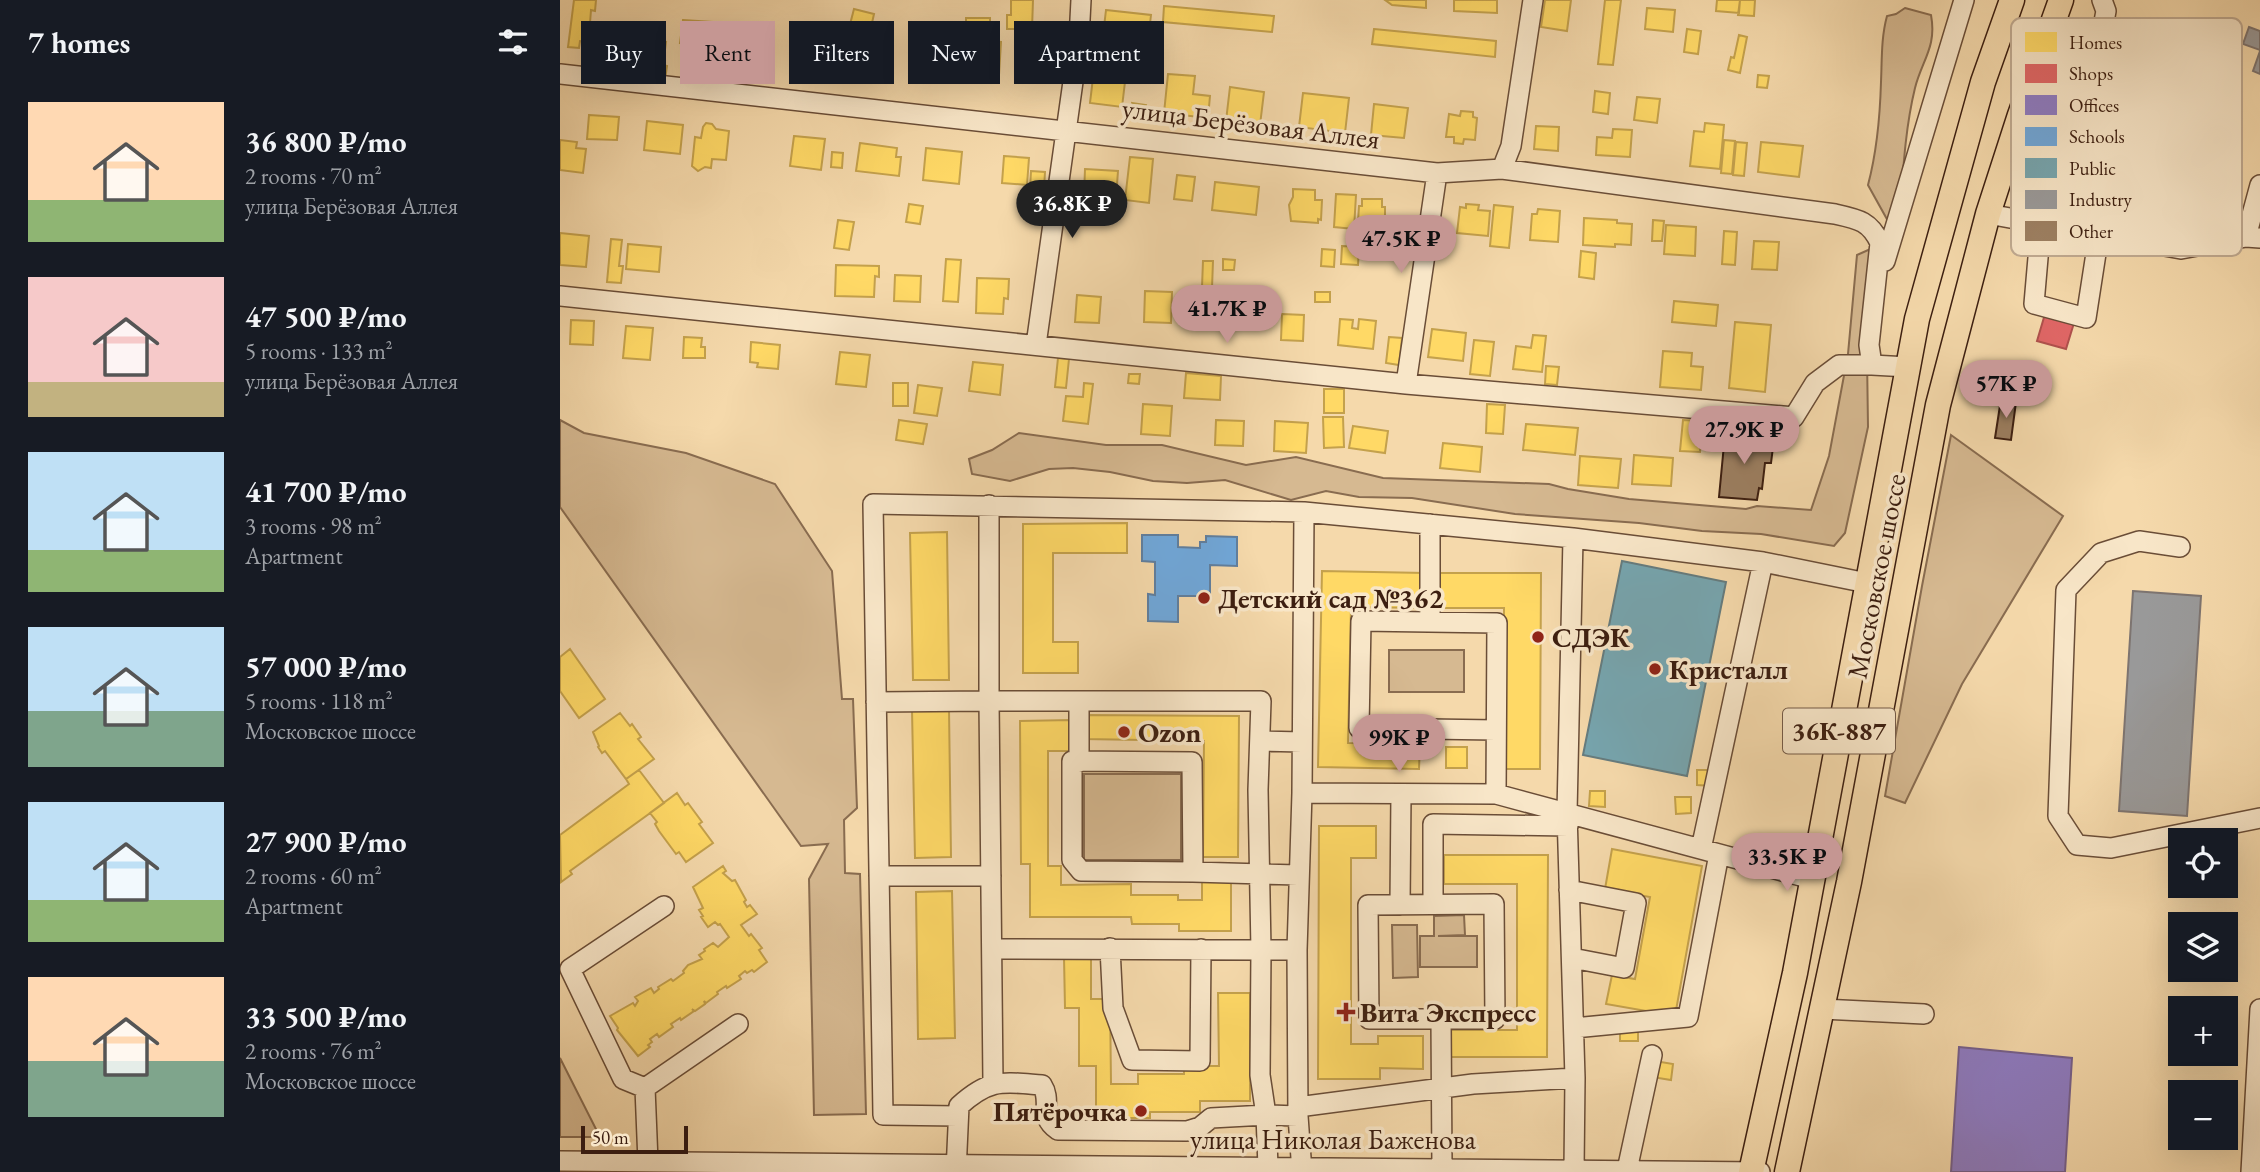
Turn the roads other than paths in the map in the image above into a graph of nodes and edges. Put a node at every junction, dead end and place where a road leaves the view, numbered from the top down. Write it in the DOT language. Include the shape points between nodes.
graph roads {
  1 [pos="1081,0"];
  2 [pos="1532,0"];
  3 [pos="1964,0"];
  4 [pos="2012,0"];
  5 [pos="2061,0"];
  6 [pos="2102,0"];
  7 [pos="2055,18"];
  8 [pos="2105,18"];
  9 [pos="560,74"];
  10 [pos="1067,130"];
  11 [pos="2011,144"];
  12 [pos="1502,169"];
  13 [pos="1437,173"];
  14 [pos="2260,185"];
  15 [pos="1989,215"];
  16 [pos="2011,218"];
  17 [pos="2253,237"];
  18 [pos="2038,256"];
  19 [pos="2096,256"];
  20 [pos="1877,285"];
  21 [pos="560,296"];
  22 [pos="1917,319"];
  23 [pos="1957,330"];
  24 [pos="1036,345"];
  25 [pos="1872,365"];
  26 [pos="1908,367"];
  27 [pos="1406,384"];
  28 [pos="1901,398"];
  29 [pos="1938,405"];
  30 [pos="989,505"];
  31 [pos="1304,512"];
  32 [pos="1430,524"];
  33 [pos="1573,538"];
  34 [pos="2180,547"];
  35 [pos="1763,562"];
  36 [pos="1867,583"];
  37 [pos="1430,622"];
  38 [pos="989,701"];
  39 [pos="1079,701"];
  40 [pos="876,702"];
  41 [pos="1496,730"];
  42 [pos="1261,741"];
  43 [pos="1302,742"];
  44 [pos="1079,762"];
  45 [pos="1302,793"];
  46 [pos="1401,794"];
  47 [pos="1496,794"];
  48 [pos="2260,818"];
  49 [pos="1567,819"];
  50 [pos="1710,851"];
  51 [pos="1193,872"];
  52 [pos="1259,874"];
  53 [pos="1298,875"];
  54 [pos="879,876"];
  55 [pos="991,876"];
  56 [pos="1812,879"];
  57 [pos="1569,890"];
  58 [pos="1433,904"];
  59 [pos="1400,905"];
  60 [pos="664,906"];
  61 [pos="992,948"];
  62 [pos="1110,948"];
  63 [pos="1201,948"];
  64 [pos="1261,950"];
  65 [pos="1297,950"];
  66 [pos="1572,958"];
  67 [pos="1822,1009"];
  68 [pos="2260,1009"];
  69 [pos="1924,1014"];
  70 [pos="1441,1019"];
  71 [pos="738,1024"];
  72 [pos="1574,1028"];
  73 [pos="1652,1055"];
  74 [pos="1575,1078"];
  75 [pos="993,1083"];
  76 [pos="645,1088"];
  77 [pos="1442,1088"];
  78 [pos="1298,1112"];
  79 [pos="1266,1115"];
  80 [pos="958,1116"];
  81 [pos="648,1162"];
  82 [pos="566,1165"];
  83 [pos="770,1167"];
  84 [pos="1269,1167"];
  85 [pos="865,1168"];
  86 [pos="957,1168"];
  87 [pos="1063,1168"];
  88 [pos="1442,1168"];
  89 [pos="1302,1169"];
  90 [pos="1574,1169"];
  91 [pos="1489,1170"];
  92 [pos="1627,1170"];
  93 [pos="1649,1171"];
  94 [pos="1754,1171"];
  95 [pos="1787,1172"];
  96 [pos="2251,1172"];
  1 -- 10 [label="street"];
  2 -- 12 [label="street" via="1511,146"];
  3 -- 20 [label="street"];
  4 -- 22 [label="main road, Московское шоссе / 36К-887" via="1983,82"];
  5 -- 7 [label="main road, Московское шоссе / 36К-887"];
  6 -- 8 [label="street"];
  9 -- 10 [label="street, улица Берёзовая Аллея"];
  10 -- 13 [label="street, улица Берёзовая Аллея"];
  10 -- 24 [label="street"];
  11 -- 15 [label="main road, Московское шоссе / 36К-887"];
  12 -- 13 [label="street, улица Берёзовая Аллея"];
  12 -- 20 [label="street, улица Берёзовая Аллея" via="1859,220 1875,231 1880,243"];
  13 -- 27 [label="street"];
  14 -- 17 [label="street"];
  15 -- 16 [label="street"];
  15 -- 23 [label="main road, Московское шоссе / 36К-887"];
  18 -- 19 [label="street" via="2034,304 2086,318"];
  20 -- 25 [label="street" via="1869,345"];
  21 -- 24 [label="street"];
  22 -- 23 [label="main road"];
  22 -- 26 [label="main road, Московское шоссе / 36К-887"];
  23 -- 29 [label="main road, Московское шоссе / 36К-887"];
  24 -- 27 [label="street"];
  25 -- 26 [label="street"];
  25 -- 27 [label="street" via="1839,365 1815,383 1794,416"];
  26 -- 28 [label="main road, Московское шоссе / 36К-887"];
  28 -- 29 [label="main road"];
  28 -- 36 [label="main road, Московское шоссе / 36К-887"];
  29 -- 67 [label="main road, Московское шоссе / 36К-887"];
  30 -- 31 [label="street"];
  30 -- 38 [label="street"];
  30 -- 40 [label="street" via="873,504"];
  31 -- 32 [label="street"];
  31 -- 43 [label="street"];
  32 -- 33 [label="street"];
  32 -- 37 [label="street"];
  33 -- 35 [label="street"];
  33 -- 49 [label="street"];
  34 -- 48 [label="street" via="2139,541 2101,553 2066,590 2058,816 2077,845 2111,848"];
  35 -- 36 [label="street"];
  35 -- 50 [label="street"];
  36 -- 56 [label="main road, Московское шоссе / 36К-887"];
  37 -- 41 [label="street" via="1497,623"];
  37 -- 41 [label="street" via="1361,621 1359,728"];
  38 -- 39 [label="street"];
  38 -- 40 [label="street"];
  38 -- 55 [label="street"];
  39 -- 42 [label="street" via="1261,701"];
  39 -- 44 [label="street"];
  40 -- 54 [label="street"];
  41 -- 47 [label="street"];
  42 -- 43 [label="street"];
  42 -- 52 [label="street"];
  43 -- 45 [label="street"];
  44 -- 51 [label="street" via="1192,762"];
  44 -- 51 [label="street" via="1072,761 1072,860 1081,871"];
  45 -- 46 [label="street"];
  45 -- 53 [label="street"];
  46 -- 47 [label="street"];
  46 -- 59 [label="street"];
  47 -- 49 [label="street"];
  49 -- 50 [label="street"];
  49 -- 57 [label="street"];
  49 -- 58 [label="street" via="1433,824"];
  50 -- 56 [label="street"];
  50 -- 72 [label="street" via="1688,1017"];
  51 -- 52 [label="street"];
  52 -- 53 [label="street"];
  52 -- 64 [label="street"];
  53 -- 65 [label="street"];
  54 -- 55 [label="street"];
  54 -- 80 [label="street" via="883,1115"];
  55 -- 61 [label="street"];
  56 -- 94 [label="main road, Московское шоссе / 36К-887"];
  57 -- 66 [label="street"];
  57 -- 66 [label="street" via="1636,903 1625,968"];
  58 -- 59 [label="street"];
  58 -- 70 [label="street" via="1493,904 1494,1019"];
  59 -- 70 [label="street" via="1368,905 1369,1019"];
  60 -- 76 [label="street" via="570,969 623,1079"];
  61 -- 62 [label="street"];
  61 -- 75 [label="street"];
  62 -- 63 [label="street"];
  62 -- 63 [label="street" via="1113,1008 1132,1060 1200,1061"];
  63 -- 64 [label="street"];
  64 -- 65 [label="street"];
  64 -- 79 [label="street" via="1260,1075"];
  65 -- 78 [label="street"];
  66 -- 72 [label="street"];
  67 -- 69 [label="street"];
  67 -- 95 [label="main road, Московское шоссе / 36К-887"];
  68 -- 96 [label="street"];
  70 -- 77 [label="street"];
  71 -- 76 [label="street"];
  72 -- 74 [label="street"];
  73 -- 92 [label="street"];
  74 -- 77 [label="street"];
  74 -- 90 [label="street"];
  75 -- 79 [label="street" via="1042,1085 1045,1114 1058,1130 1186,1131 1211,1118"];
  75 -- 80 [label="street" via="959,1106"];
  76 -- 81 [label="street"];
  77 -- 78 [label="street"];
  77 -- 88 [label="street"];
  78 -- 79 [label="street"];
  78 -- 89 [label="street"];
  79 -- 84 [label="street"];
  80 -- 86 [label="street"];
  81 -- 82 [label="street, улица Николая Баженова"];
  81 -- 83 [label="street, улица Николая Баженова"];
  83 -- 85 [label="street, улица Николая Баженова"];
  84 -- 87 [label="street, улица Николая Баженова"];
  84 -- 89 [label="street, улица Николая Баженова"];
  85 -- 86 [label="street, улица Николая Баженова"];
  86 -- 87 [label="street, улица Николая Баженова"];
  88 -- 89 [label="street, улица Николая Баженова"];
  88 -- 91 [label="street, улица Николая Баженова"];
  90 -- 91 [label="street, улица Николая Баженова"];
  90 -- 92 [label="street, улица Николая Баженова"];
  92 -- 93 [label="street, улица Николая Баженова"];
  93 -- 94 [label="street, улица Николая Баженова"];
}
